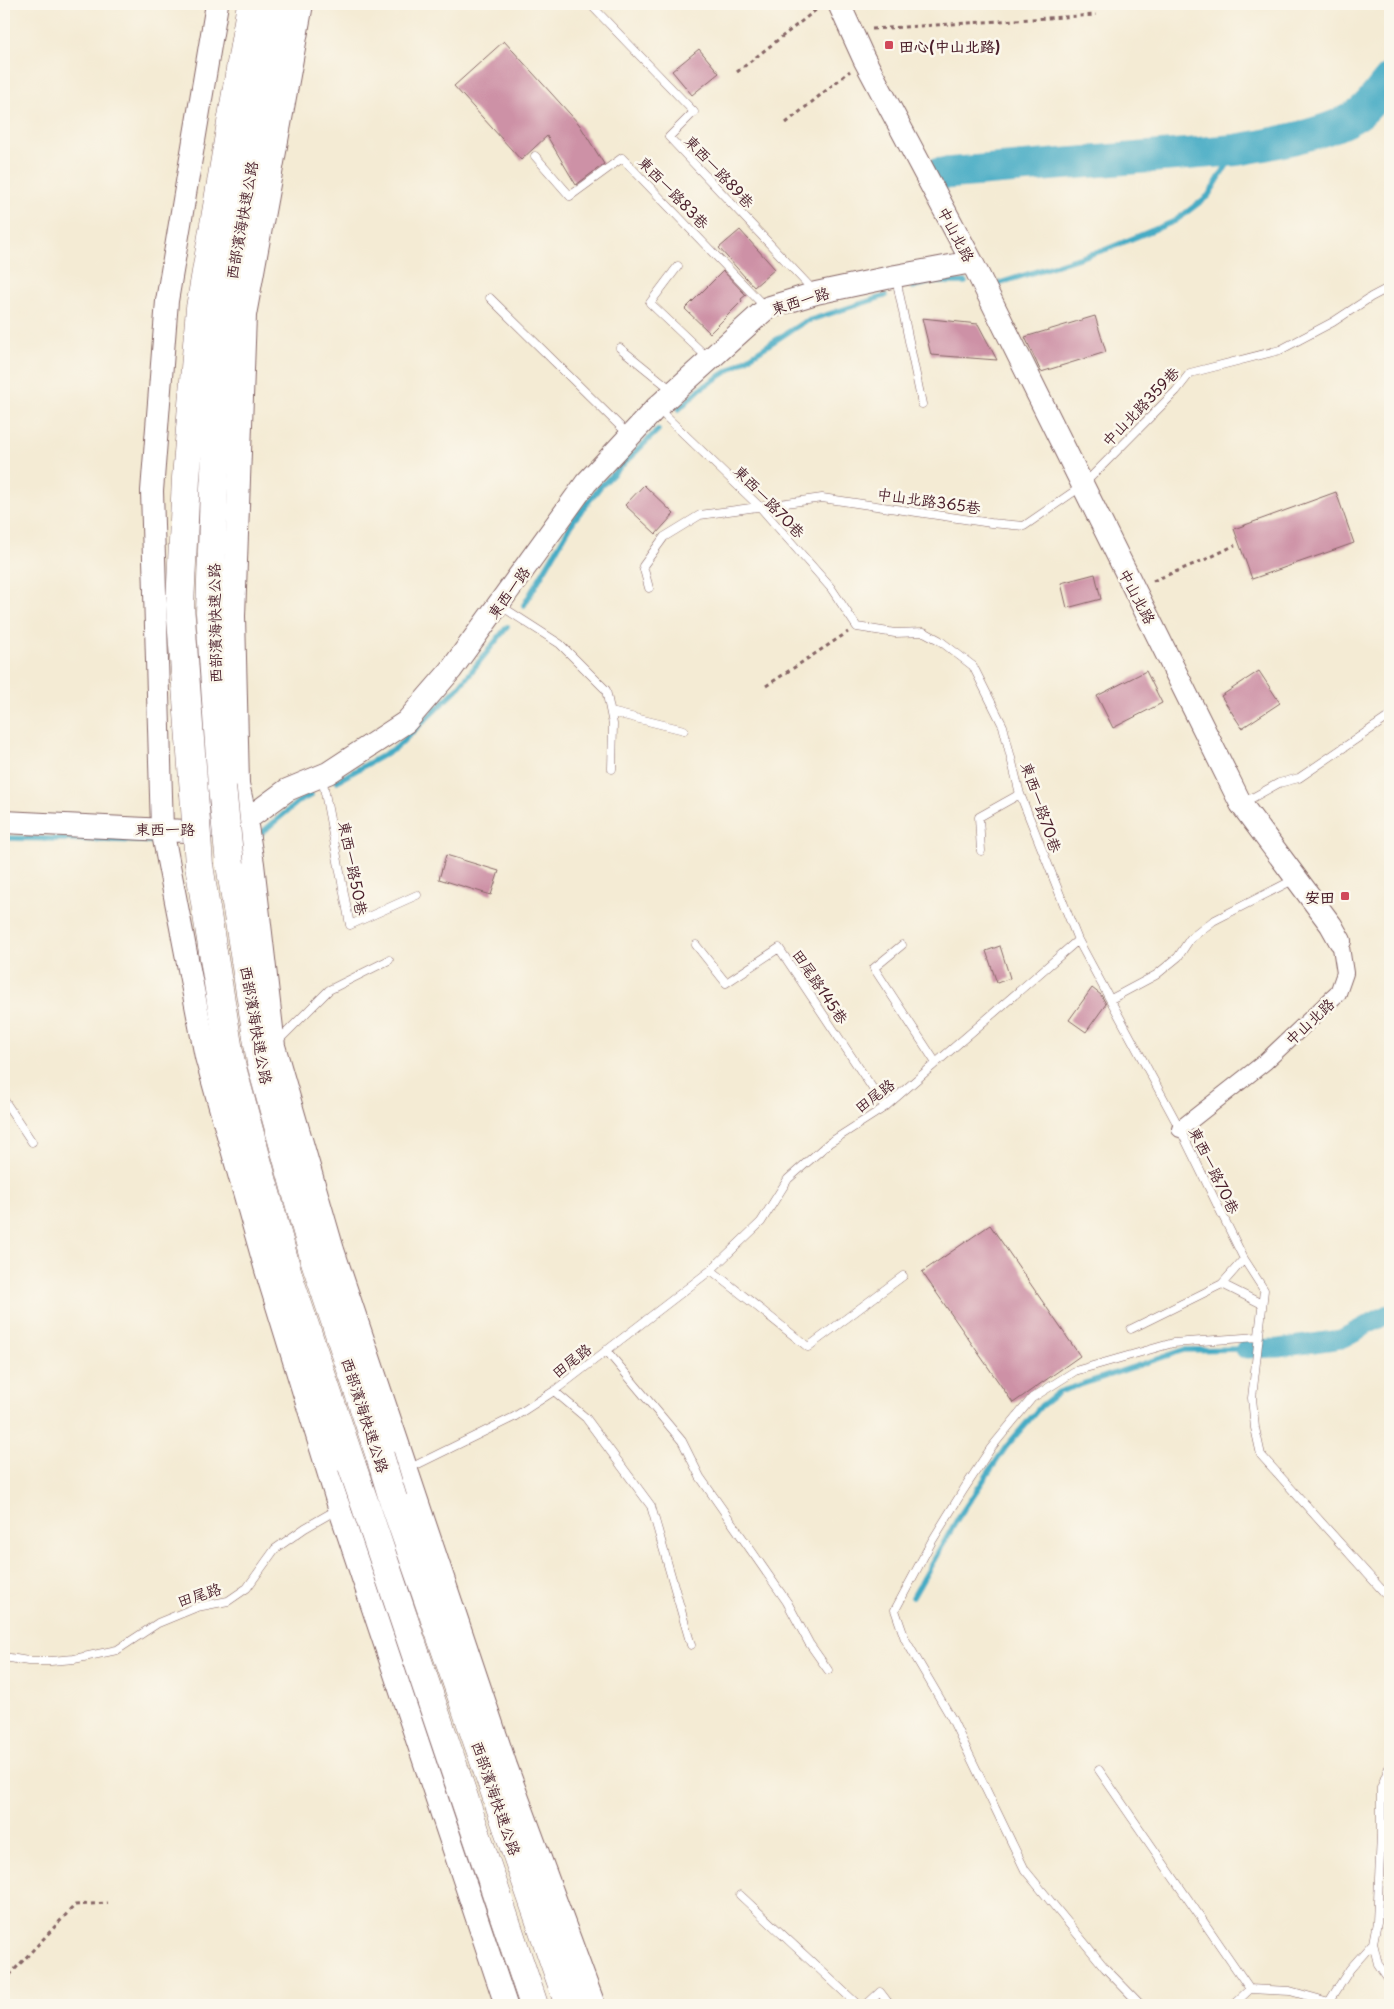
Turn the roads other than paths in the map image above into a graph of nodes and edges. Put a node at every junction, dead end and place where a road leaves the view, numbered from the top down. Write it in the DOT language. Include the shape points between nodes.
graph roads {
  1 [pos="217,4"];
  2 [pos="251,4"];
  3 [pos="279,4"];
  4 [pos="302,4"];
  5 [pos="590,4"];
  6 [pos="839,4"];
  7 [pos="535,156"];
  8 [pos="972,262"];
  9 [pos="678,266"];
  10 [pos="896,276"];
  11 [pos="1390,287"];
  12 [pos="816,293"];
  13 [pos="490,298"];
  14 [pos="767,308"];
  15 [pos="620,348"];
  16 [pos="710,359"];
  17 [pos="674,392"];
  18 [pos="922,404"];
  19 [pos="656,408"];
  20 [pos="629,435"];
  21 [pos="1082,486"];
  22 [pos="762,508"];
  23 [pos="650,588"];
  24 [pos="500,605"];
  25 [pos="611,712"];
  26 [pos="1390,716"];
  27 [pos="684,730"];
  28 [pos="612,769"];
  29 [pos="322,775"];
  30 [pos="1020,794"];
  31 [pos="1241,804"];
  32 [pos="246,820"];
  33 [pos="4,822"];
  34 [pos="162,829"];
  35 [pos="981,851"];
  36 [pos="1297,878"];
  37 [pos="417,895"];
  38 [pos="1078,940"];
  39 [pos="1340,941"];
  40 [pos="902,944"];
  41 [pos="696,945"];
  42 [pos="389,960"];
  43 [pos="1111,999"];
  44 [pos="274,1046"];
  45 [pos="936,1062"];
  46 [pos="4,1100"];
  47 [pos="885,1107"];
  48 [pos="1180,1129"];
  49 [pos="32,1142"];
  50 [pos="1244,1260"];
  51 [pos="711,1270"];
  52 [pos="904,1276"];
  53 [pos="1222,1284"];
  54 [pos="1262,1304"];
  55 [pos="1131,1329"];
  56 [pos="1258,1337"];
  57 [pos="606,1350"];
  58 [pos="554,1391"];
  59 [pos="408,1469"];
  60 [pos="379,1495"];
  61 [pos="339,1507"];
  62 [pos="1390,1599"];
  63 [pos="691,1645"];
  64 [pos="4,1657"];
  65 [pos="828,1670"];
  66 [pos="1390,1765"];
  67 [pos="1100,1770"];
  68 [pos="740,1894"];
  69 [pos="1372,1943"];
  70 [pos="1390,1981"];
  71 [pos="1250,1989"];
  72 [pos="506,2005"];
  73 [pos="534,2005"];
  74 [pos="569,2005"];
  75 [pos="594,2005"];
  76 [pos="858,2005"];
  77 [pos="866,2005"];
  78 [pos="890,2005"];
  79 [pos="1141,2005"];
  80 [pos="1233,2005"];
  1 -- 34 [label="street" via="167,301 152,491"];
  2 -- 60 [label="highway, 西部濱海快速公路, bridge" via="200,308 186,478 180,605 199,865 231,1064 289,1278 352,1466"];
  3 -- 60 [label="highway, 西部濱海快速公路, bridge" via="224,319 210,613 230,864 261,1063 315,1261 380,1456"];
  4 -- 32 [label="street" via="246,315 234,616 238,784"];
  5 -- 12 [label="lane, 東西一路89巷" via="694,112 669,137"];
  6 -- 8 [label="street, 中山北路" via="864,60"];
  7 -- 14 [label="lane, 東西一路83巷" via="570,196 622,158"];
  8 -- 10 [label="street, 東西一路"];
  8 -- 21 [label="street, 中山北路"];
  9 -- 16 [label="lane" via="650,303"];
  10 -- 12 [label="street, 東西一路"];
  10 -- 18 [label="lane"];
  11 -- 21 [label="lane, 中山北路359巷" via="1280,350 1190,373"];
  12 -- 14 [label="street, 東西一路"];
  13 -- 20 [label="lane"];
  14 -- 16 [label="street, 東西一路"];
  15 -- 17 [label="lane"];
  16 -- 17 [label="street, 東西一路"];
  17 -- 19 [label="street, 東西一路"];
  19 -- 20 [label="street, 東西一路"];
  19 -- 22 [label="lane, 東西一路70巷"];
  20 -- 24 [label="street, 東西一路" via="586,483"];
  21 -- 22 [label="lane, 中山北路365巷" via="1024,526 822,498"];
  21 -- 31 [label="street, 中山北路"];
  22 -- 23 [label="lane, 中山北路365巷" via="700,515 664,537 643,566"];
  22 -- 30 [label="lane, 東西一路70巷" via="831,588 857,626 895,633 924,632 973,666 1003,726"];
  24 -- 25 [label="lane" via="560,644 583,666 606,690"];
  24 -- 29 [label="street, 東西一路" via="451,670 406,722"];
  25 -- 27 [label="lane"];
  25 -- 28 [label="lane"];
  26 -- 31 [label="lane" via="1299,778 1279,783"];
  29 -- 32 [label="street, 東西一路" via="287,790"];
  29 -- 37 [label="lane, 東西一路50巷" via="350,924"];
  30 -- 35 [label="lane" via="979,817"];
  30 -- 38 [label="lane, 東西一路70巷"];
  31 -- 36 [label="street, 中山北路"];
  32 -- 34 [label="street, 東西一路" via="186,830"];
  32 -- 44 [label="street"];
  33 -- 34 [label="street, 東西一路"];
  34 -- 61 [label="street" via="206,1057 266,1270"];
  36 -- 39 [label="street, 中山北路"];
  36 -- 43 [label="lane" via="1214,921 1190,939 1178,957 1156,975"];
  38 -- 43 [label="lane, 東西一路70巷"];
  38 -- 45 [label="lane, 田尾路"];
  39 -- 48 [label="street, 中山北路" via="1344,973 1338,993 1265,1062"];
  40 -- 45 [label="lane" via="874,968"];
  41 -- 47 [label="lane, 田尾路145巷" via="726,983 779,948"];
  42 -- 44 [label="lane" via="328,990"];
  43 -- 48 [label="lane, 東西一路70巷"];
  44 -- 59 [label="street" via="333,1250"];
  45 -- 47 [label="lane, 田尾路"];
  46 -- 49 [label="lane"];
  47 -- 51 [label="lane, 田尾路" via="829,1143 788,1179 761,1222"];
  48 -- 50 [label="lane, 東西一路70巷"];
  50 -- 53 [label="lane"];
  50 -- 54 [label="lane, 東西一路70巷" via="1264,1290"];
  51 -- 52 [label="lane" via="808,1347"];
  51 -- 57 [label="lane, 田尾路"];
  53 -- 54 [label="lane"];
  53 -- 55 [label="lane"];
  54 -- 56 [label="lane, 東西一路70巷"];
  56 -- 62 [label="lane, 東西一路70巷" via="1252,1398 1261,1455"];
  56 -- 79 [label="lane" via="1172,1343 1075,1371 1032,1398 991,1448 964,1489 896,1610 905,1638 952,1718 1024,1870 1105,1968"];
  57 -- 58 [label="lane, 田尾路"];
  57 -- 65 [label="lane" via="682,1441 700,1477 787,1602"];
  58 -- 59 [label="lane, 田尾路" via="514,1418"];
  58 -- 63 [label="lane" via="586,1418 651,1506"];
  59 -- 60 [label="lane, 田尾路"];
  59 -- 75 [label="street" via="506,1766"];
  60 -- 61 [label="lane, 田尾路"];
  60 -- 73 [label="highway, 西部濱海快速公路"];
  60 -- 74 [label="highway, 西部濱海快速公路"];
  61 -- 64 [label="lane, 田尾路" via="275,1549 247,1588 228,1601 197,1607 158,1623 117,1650 51,1661"];
  61 -- 72 [label="street"];
  66 -- 69 [label="lane" via="1381,1788 1377,1913"];
  67 -- 71 [label="lane"];
  68 -- 76 [label="lane"];
  69 -- 70 [label="lane" via="1378,1964"];
  69 -- 71 [label="lane" via="1329,2002 1290,1991"];
  71 -- 80 [label="lane"];
  77 -- 78 [label="lane" via="880,1992"];
}
